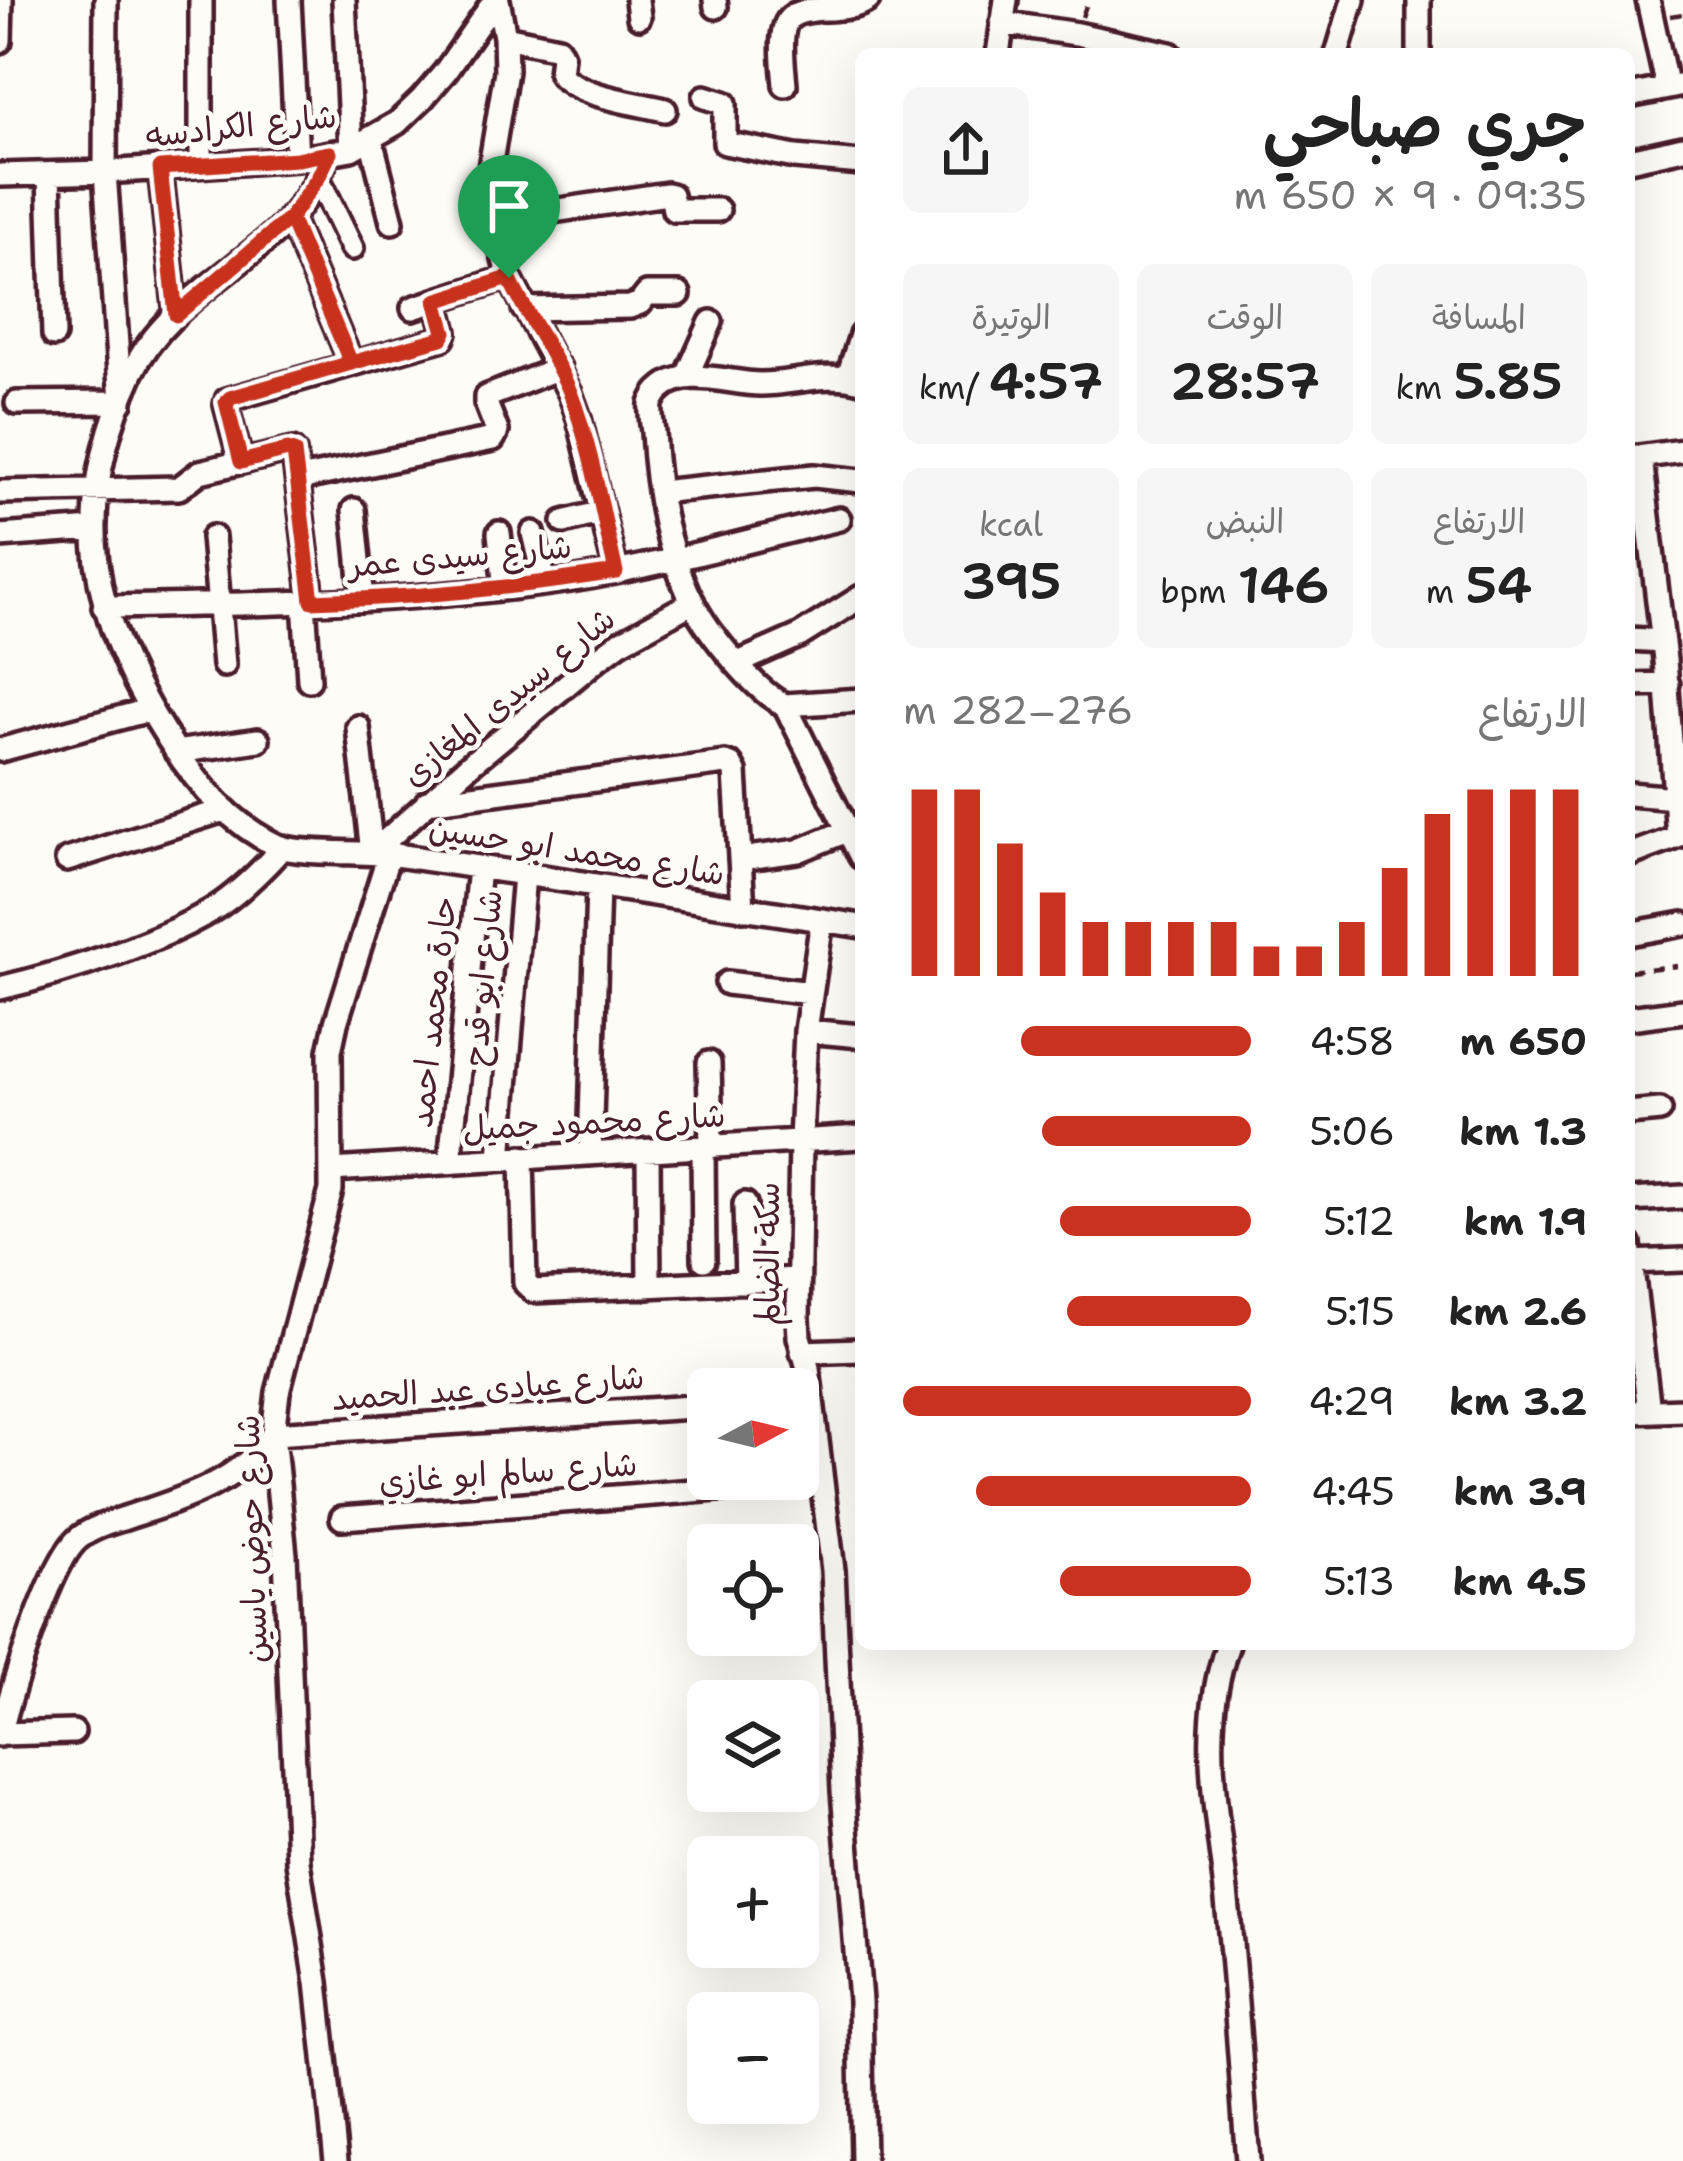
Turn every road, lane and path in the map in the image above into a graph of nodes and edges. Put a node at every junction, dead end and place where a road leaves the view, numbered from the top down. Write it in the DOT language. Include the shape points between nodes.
graph roads {
  1 [pos="1,0"];
  2 [pos="106,0"];
  3 [pos="201,0"];
  4 [pos="289,0"];
  5 [pos="344,0"];
  6 [pos="496,0"];
  7 [pos="868,0"];
  8 [pos="1006,0"];
  9 [pos="1353,0"];
  10 [pos="1417,0"];
  11 [pos="1648,0"];
  12 [pos="1002,23"];
  13 [pos="505,37"];
  14 [pos="0,41"];
  15 [pos="999,48"];
  16 [pos="1142,48"];
  17 [pos="1339,48"];
  18 [pos="1419,48"];
  19 [pos="785,85"];
  20 [pos="1675,87"];
  21 [pos="1635,95"];
  22 [pos="705,97"];
  23 [pos="664,110"];
  24 [pos="351,147"];
  25 [pos="1683,148"];
  26 [pos="297,159"];
  27 [pos="1635,159"];
  28 [pos="855,162"];
  29 [pos="201,164"];
  30 [pos="160,168"];
  31 [pos="105,172"];
  32 [pos="0,175"];
  33 [pos="49,175"];
  34 [pos="318,178"];
  35 [pos="718,210"];
  36 [pos="290,218"];
  37 [pos="493,220"];
  38 [pos="392,222"];
  39 [pos="352,248"];
  40 [pos="509,278"];
  41 [pos="679,294"];
  42 [pos="436,301"];
  43 [pos="413,308"];
  44 [pos="524,309"];
  45 [pos="176,315"];
  46 [pos="711,322"];
  47 [pos="54,334"];
  48 [pos="351,363"];
  49 [pos="560,368"];
  50 [pos="686,378"];
  51 [pos="855,379"];
  52 [pos="121,402"];
  53 [pos="16,403"];
  54 [pos="1683,452"];
  55 [pos="1635,458"];
  56 [pos="241,462"];
  57 [pos="299,478"];
  58 [pos="855,480"];
  59 [pos="97,488"];
  60 [pos="0,492"];
  61 [pos="659,492"];
  62 [pos="354,510"];
  63 [pos="602,512"];
  64 [pos="839,520"];
  65 [pos="564,522"];
  66 [pos="94,529"];
  67 [pos="499,533"];
  68 [pos="533,533"];
  69 [pos="0,536"];
  70 [pos="213,537"];
  71 [pos="1635,556"];
  72 [pos="1654,557"];
  73 [pos="676,558"];
  74 [pos="616,572"];
  75 [pos="545,584"];
  76 [pos="505,588"];
  77 [pos="363,599"];
  78 [pos="308,601"];
  79 [pos="855,601"];
  80 [pos="692,602"];
  81 [pos="219,604"];
  82 [pos="104,607"];
  83 [pos="1635,641"];
  84 [pos="1671,653"];
  85 [pos="738,663"];
  86 [pos="224,665"];
  87 [pos="309,680"];
  88 [pos="1667,684"];
  89 [pos="1635,685"];
  90 [pos="855,700"];
  91 [pos="784,705"];
  92 [pos="149,710"];
  93 [pos="358,727"];
  94 [pos="258,740"];
  95 [pos="0,750"];
  96 [pos="176,752"];
  97 [pos="1635,795"];
  98 [pos="1676,798"];
  99 [pos="427,802"];
  100 [pos="224,809"];
  101 [pos="849,830"];
  102 [pos="1680,836"];
  103 [pos="855,844"];
  104 [pos="282,848"];
  105 [pos="1635,853"];
  106 [pos="381,854"];
  107 [pos="740,859"];
  108 [pos="67,860"];
  109 [pos="479,868"];
  110 [pos="524,875"];
  111 [pos="598,886"];
  112 [pos="743,908"];
  113 [pos="822,920"];
  114 [pos="1683,924"];
  115 [pos="855,925"];
  116 [pos="1635,933"];
  117 [pos="1677,966"];
  118 [pos="1635,970"];
  119 [pos="727,983"];
  120 [pos="0,988"];
  121 [pos="811,993"];
  122 [pos="1683,1012"];
  123 [pos="1635,1017"];
  124 [pos="806,1031"];
  125 [pos="855,1035"];
  126 [pos="709,1063"];
  127 [pos="1660,1110"];
  128 [pos="1635,1112"];
  129 [pos="855,1138"];
  130 [pos="801,1142"];
  131 [pos="707,1148"];
  132 [pos="648,1151"];
  133 [pos="590,1154"];
  134 [pos="511,1158"];
  135 [pos="451,1162"];
  136 [pos="332,1170"];
  137 [pos="1683,1197"];
  138 [pos="1635,1200"];
  139 [pos="745,1204"];
  140 [pos="1635,1256"];
  141 [pos="1683,1260"];
  142 [pos="704,1261"];
  143 [pos="798,1279"];
  144 [pos="747,1282"];
  145 [pos="650,1287"];
  146 [pos="1635,1343"];
  147 [pos="855,1350"];
  148 [pos="802,1352"];
  149 [pos="808,1368"];
  150 [pos="687,1407"];
  151 [pos="1683,1410"];
  152 [pos="1639,1412"];
  153 [pos="273,1434"];
  154 [pos="819,1463"];
  155 [pos="823,1481"];
  156 [pos="343,1518"];
  157 [pos="1226,1650"];
  158 [pos="1,1724"];
  159 [pos="73,1732"];
  160 [pos="336,2161"];
  161 [pos="863,2161"];
  162 [pos="1248,2161"];
  1 -- 14 [label="street"];
  2 -- 31 [label="street"];
  3 -- 29 [label="street"];
  4 -- 26 [label="street"];
  5 -- 24 [label="street"];
  6 -- 13 [label="street"];
  6 -- 24 [label="street, شارع الكرادسه" via="422,99"];
  7 -- 19 [label="street" via="790,17 782,38"];
  8 -- 12 [label="street"];
  9 -- 17 [label="street"];
  10 -- 18 [label="street"];
  11 -- 20 [label="street"];
  12 -- 15 [label="street"];
  12 -- 16 [label="street"];
  13 -- 23 [label="street" via="558,48 568,83"];
  13 -- 37 [label="street" via="488,174"];
  20 -- 21 [label="street"];
  22 -- 28 [label="street" via="725,103 725,143"];
  24 -- 26 [label="street, شارع الكرادسه"];
  24 -- 34 [label="street"];
  24 -- 38 [label="street"];
  25 -- 27 [label="street"];
  26 -- 29 [label="street, شارع الكرادسه"];
  29 -- 30 [label="street, شارع الكرادسه"];
  30 -- 31 [label="street, شارع الكرادسه"];
  30 -- 45 [label="street"];
  31 -- 33 [label="street, شارع الكرادسه"];
  31 -- 52 [label="street"];
  32 -- 33 [label="street, شارع الكرادسه"];
  33 -- 47 [label="street"];
  34 -- 36 [label="street"];
  34 -- 39 [label="street"];
  35 -- 37 [label="street" via="674,211 667,194"];
  36 -- 45 [label="street"];
  36 -- 48 [label="street"];
  37 -- 40 [label="street"];
  40 -- 42 [label="street"];
  40 -- 44 [label="street"];
  41 -- 44 [label="street" via="647,294 630,308"];
  42 -- 43 [label="street"];
  42 -- 48 [label="street" via="445,337"];
  44 -- 49 [label="street"];
  45 -- 52 [label="street" via="152,340"];
  46 -- 50 [label="street"];
  48 -- 56 [label="street" via="227,400"];
  49 -- 57 [label="street" via="486,397 496,438"];
  49 -- 63 [label="street"];
  50 -- 51 [label="street"];
  50 -- 61 [label="street" via="664,386 651,405"];
  52 -- 53 [label="street"];
  52 -- 59 [label="street"];
  54 -- 55 [label="street"];
  55 -- 72 [label="street"];
  56 -- 57 [label="street" via="292,450"];
  56 -- 59 [label="street" via="195,474 179,488"];
  57 -- 78 [label="street"];
  58 -- 61 [label="street" via="814,476"];
  59 -- 60 [label="street"];
  59 -- 66 [label="street"];
  61 -- 73 [label="street"];
  62 -- 77 [label="street"];
  63 -- 65 [label="street"];
  63 -- 74 [label="street"];
  64 -- 73 [label="street, شارع سيدى عمر"];
  66 -- 69 [label="street"];
  66 -- 82 [label="street"];
  67 -- 76 [label="street"];
  68 -- 75 [label="street"];
  70 -- 81 [label="street"];
  71 -- 72 [label="street"];
  72 -- 84 [label="street"];
  73 -- 74 [label="street, شارع سيدى عمر"];
  73 -- 80 [label="street"];
  74 -- 75 [label="street, شارع سيدى عمر"];
  75 -- 76 [label="street, شارع سيدى عمر"];
  76 -- 77 [label="street, شارع سيدى عمر"];
  77 -- 78 [label="street, شارع سيدى عمر"];
  78 -- 81 [label="street, شارع سيدى عمر"];
  78 -- 87 [label="street"];
  79 -- 85 [label="street"];
  80 -- 85 [label="street"];
  80 -- 99 [label="street, شارع سيدى المغازى" via="619,643"];
  81 -- 82 [label="street, شارع سيدى عمر"];
  81 -- 86 [label="street"];
  82 -- 92 [label="street"];
  83 -- 84 [label="street"];
  84 -- 88 [label="street"];
  85 -- 91 [label="street"];
  88 -- 89 [label="street"];
  88 -- 98 [label="street"];
  90 -- 91 [label="street"];
  91 -- 101 [label="street"];
  92 -- 95 [label="street"];
  92 -- 96 [label="street"];
  93 -- 106 [label="street"];
  94 -- 96 [label="street"];
  96 -- 100 [label="street"];
  97 -- 98 [label="street"];
  98 -- 102 [label="street"];
  99 -- 106 [label="street, شارع سيدى المغازى"];
  99 -- 107 [label="street" via="725,763 735,772"];
  100 -- 104 [label="street"];
  100 -- 108 [label="street"];
  101 -- 103 [label="street"];
  101 -- 107 [label="street" via="798,851"];
  102 -- 105 [label="street"];
  104 -- 106 [label="street, شارع محمد ابو حسين"];
  104 -- 120 [label="street" via="236,892 182,926"];
  106 -- 109 [label="street, شارع محمد ابو حسين"];
  106 -- 136 [label="street, شارع حوض ياسين" via="330,1051"];
  107 -- 112 [label="street"];
  109 -- 110 [label="street, شارع محمد ابو حسين"];
  109 -- 135 [label="street, حارة محمد احمد"];
  110 -- 111 [label="street, شارع محمد ابو حسين"];
  110 -- 134 [label="street, شارع ابو قدح"];
  111 -- 112 [label="street, شارع محمد ابو حسين"];
  111 -- 133 [label="street"];
  112 -- 113 [label="street, شارع محمد ابو حسين"];
  113 -- 115 [label="street, شارع محمد ابو حسين"];
  113 -- 121 [label="street, سكة الضالم"];
  114 -- 116 [label="street"];
  117 -- 118 [label="path"];
  119 -- 121 [label="street"];
  121 -- 124 [label="street, سكة الضالم"];
  122 -- 123 [label="street"];
  124 -- 125 [label="street"];
  124 -- 130 [label="street, سكة الضالم"];
  126 -- 131 [label="street"];
  127 -- 128 [label="street"];
  129 -- 130 [label="street, شارع محمود جميل"];
  130 -- 131 [label="street, شارع محمود جميل"];
  130 -- 143 [label="street, سكة الضالم"];
  131 -- 132 [label="street, شارع محمود جميل"];
  131 -- 142 [label="street"];
  132 -- 133 [label="street, شارع محمود جميل"];
  132 -- 145 [label="street"];
  133 -- 134 [label="street, شارع محمود جميل"];
  134 -- 135 [label="street, شارع محمود جميل"];
  134 -- 145 [label="street, شارع ابو قدح" via="528,1288"];
  135 -- 136 [label="street, شارع محمود جميل"];
  136 -- 153 [label="street, شارع حوض ياسين"];
  137 -- 138 [label="street"];
  139 -- 144 [label="street"];
  140 -- 141 [label="street"];
  143 -- 144 [label="street"];
  143 -- 148 [label="street, سكة الضالم"];
  144 -- 145 [label="street"];
  146 -- 152 [label="street"];
  147 -- 148 [label="street"];
  148 -- 149 [label="street, سكة الضالم"];
  150 -- 153 [label="street, شارع عبادى عبد الحميد"];
  151 -- 152 [label="street"];
  153 -- 158 [label="street" via="235,1474 94,1529 70,1547"];
  153 -- 160 [label="street, شارع حوض ياسين" via="298,1862"];
  154 -- 155 [label="street, سكة الضالم"];
  155 -- 156 [label="street, شارع سالم ابو غازي"];
  155 -- 161 [label="street, سكة الضالم" via="860,2001"];
  157 -- 162 [label="street" via="1210,1742"];
  158 -- 159 [label="street"];
}
